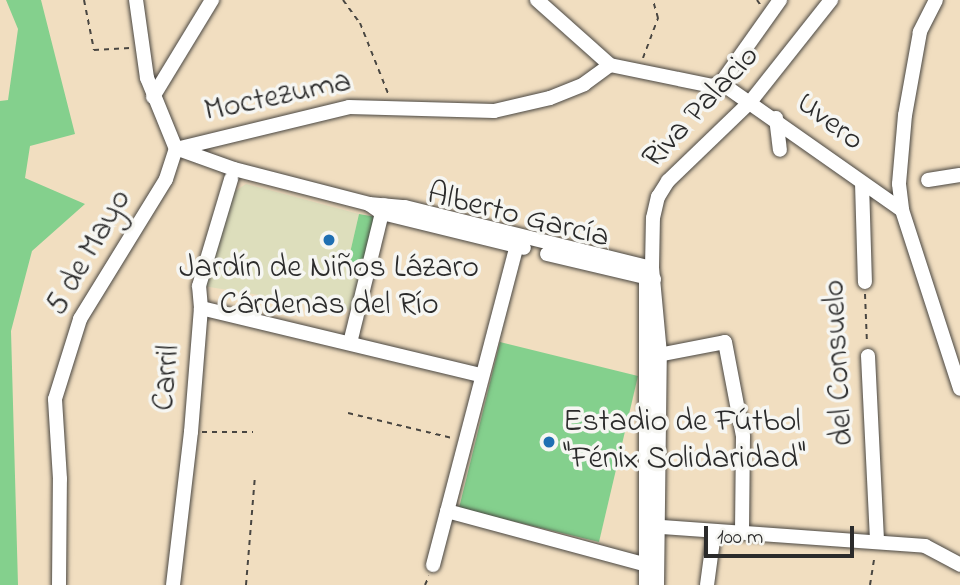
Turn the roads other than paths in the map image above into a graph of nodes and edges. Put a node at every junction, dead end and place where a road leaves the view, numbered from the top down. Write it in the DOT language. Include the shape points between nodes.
graph roads {
  1 [pos="136,0"];
  2 [pos="212,0"];
  3 [pos="537,0"];
  4 [pos="780,0"];
  5 [pos="831,0"];
  6 [pos="936,0"];
  7 [pos="610,65"];
  8 [pos="721,83"];
  9 [pos="153,97"];
  10 [pos="751,101"];
  11 [pos="776,118"];
  12 [pos="176,149"];
  13 [pos="780,150"];
  14 [pos="960,176"];
  15 [pos="231,179"];
  16 [pos="928,180"];
  17 [pos="862,183"];
  18 [pos="384,208"];
  19 [pos="902,210"];
  20 [pos="518,242"];
  21 [pos="651,275"];
  22 [pos="865,282"];
  23 [pos="201,308"];
  24 [pos="350,343"];
  25 [pos="653,356"];
  26 [pos="868,356"];
  27 [pos="480,375"];
  28 [pos="960,389"];
  29 [pos="447,511"];
  30 [pos="652,526"];
  31 [pos="742,532"];
  32 [pos="714,533"];
  33 [pos="877,541"];
  34 [pos="433,565"];
  35 [pos="960,565"];
  36 [pos="652,566"];
  37 [pos="59,585"];
  38 [pos="173,585"];
  39 [pos="646,585"];
  40 [pos="657,585"];
  41 [pos="707,585"];
  1 -- 9 [label="street"];
  2 -- 9 [label="street"];
  3 -- 7 [label="street"];
  4 -- 8 [label="street"];
  5 -- 10 [label="street, Riva Palacio"];
  6 -- 19 [label="street" via="920,32 905,114 899,164"];
  7 -- 8 [label="street" via="712,86"];
  7 -- 12 [label="street, Moctezuma" via="584,84 494,111 349,107"];
  8 -- 10 [label="street, Uvero"];
  9 -- 12 [label="street"];
  10 -- 11 [label="street, Uvero"];
  10 -- 21 [label="street, Riva Palacio" via="668,181 658,197"];
  11 -- 13 [label="street"];
  11 -- 17 [label="street, Uvero"];
  12 -- 18 [label="street, Alberto García"];
  12 -- 37 [label="street, 5 de Mayo" via="166,179 80,319 55,399"];
  14 -- 16 [label="street"];
  15 -- 23 [label="street, Carril" via="199,286"];
  17 -- 19 [label="street, Uvero"];
  17 -- 22 [label="street, del Consuelo"];
  18 -- 20 [label="street, Alberto García"];
  18 -- 24 [label="street"];
  19 -- 28 [label="street"];
  20 -- 21 [label="street, Alberto García"];
  20 -- 27 [label="street"];
  21 -- 25 [label="street, Riva Palacio"];
  23 -- 24 [label="street"];
  23 -- 38 [label="street, Carril"];
  24 -- 27 [label="street"];
  25 -- 30 [label="street, Riva Palacio"];
  25 -- 31 [label="street" via="725,342 743,436"];
  26 -- 33 [label="street, del Consuelo"];
  27 -- 29 [label="street"];
  29 -- 34 [label="street"];
  29 -- 36 [label="street"];
  30 -- 32 [label="street"];
  30 -- 36 [label="street, Riva Palacio"];
  31 -- 32 [label="street"];
  31 -- 33 [label="street"];
  32 -- 41 [label="street"];
  33 -- 35 [label="street" via="925,546"];
  36 -- 39 [label="street, Riva Palacio"];
  36 -- 40 [label="street, Riva Palacio"];
}
